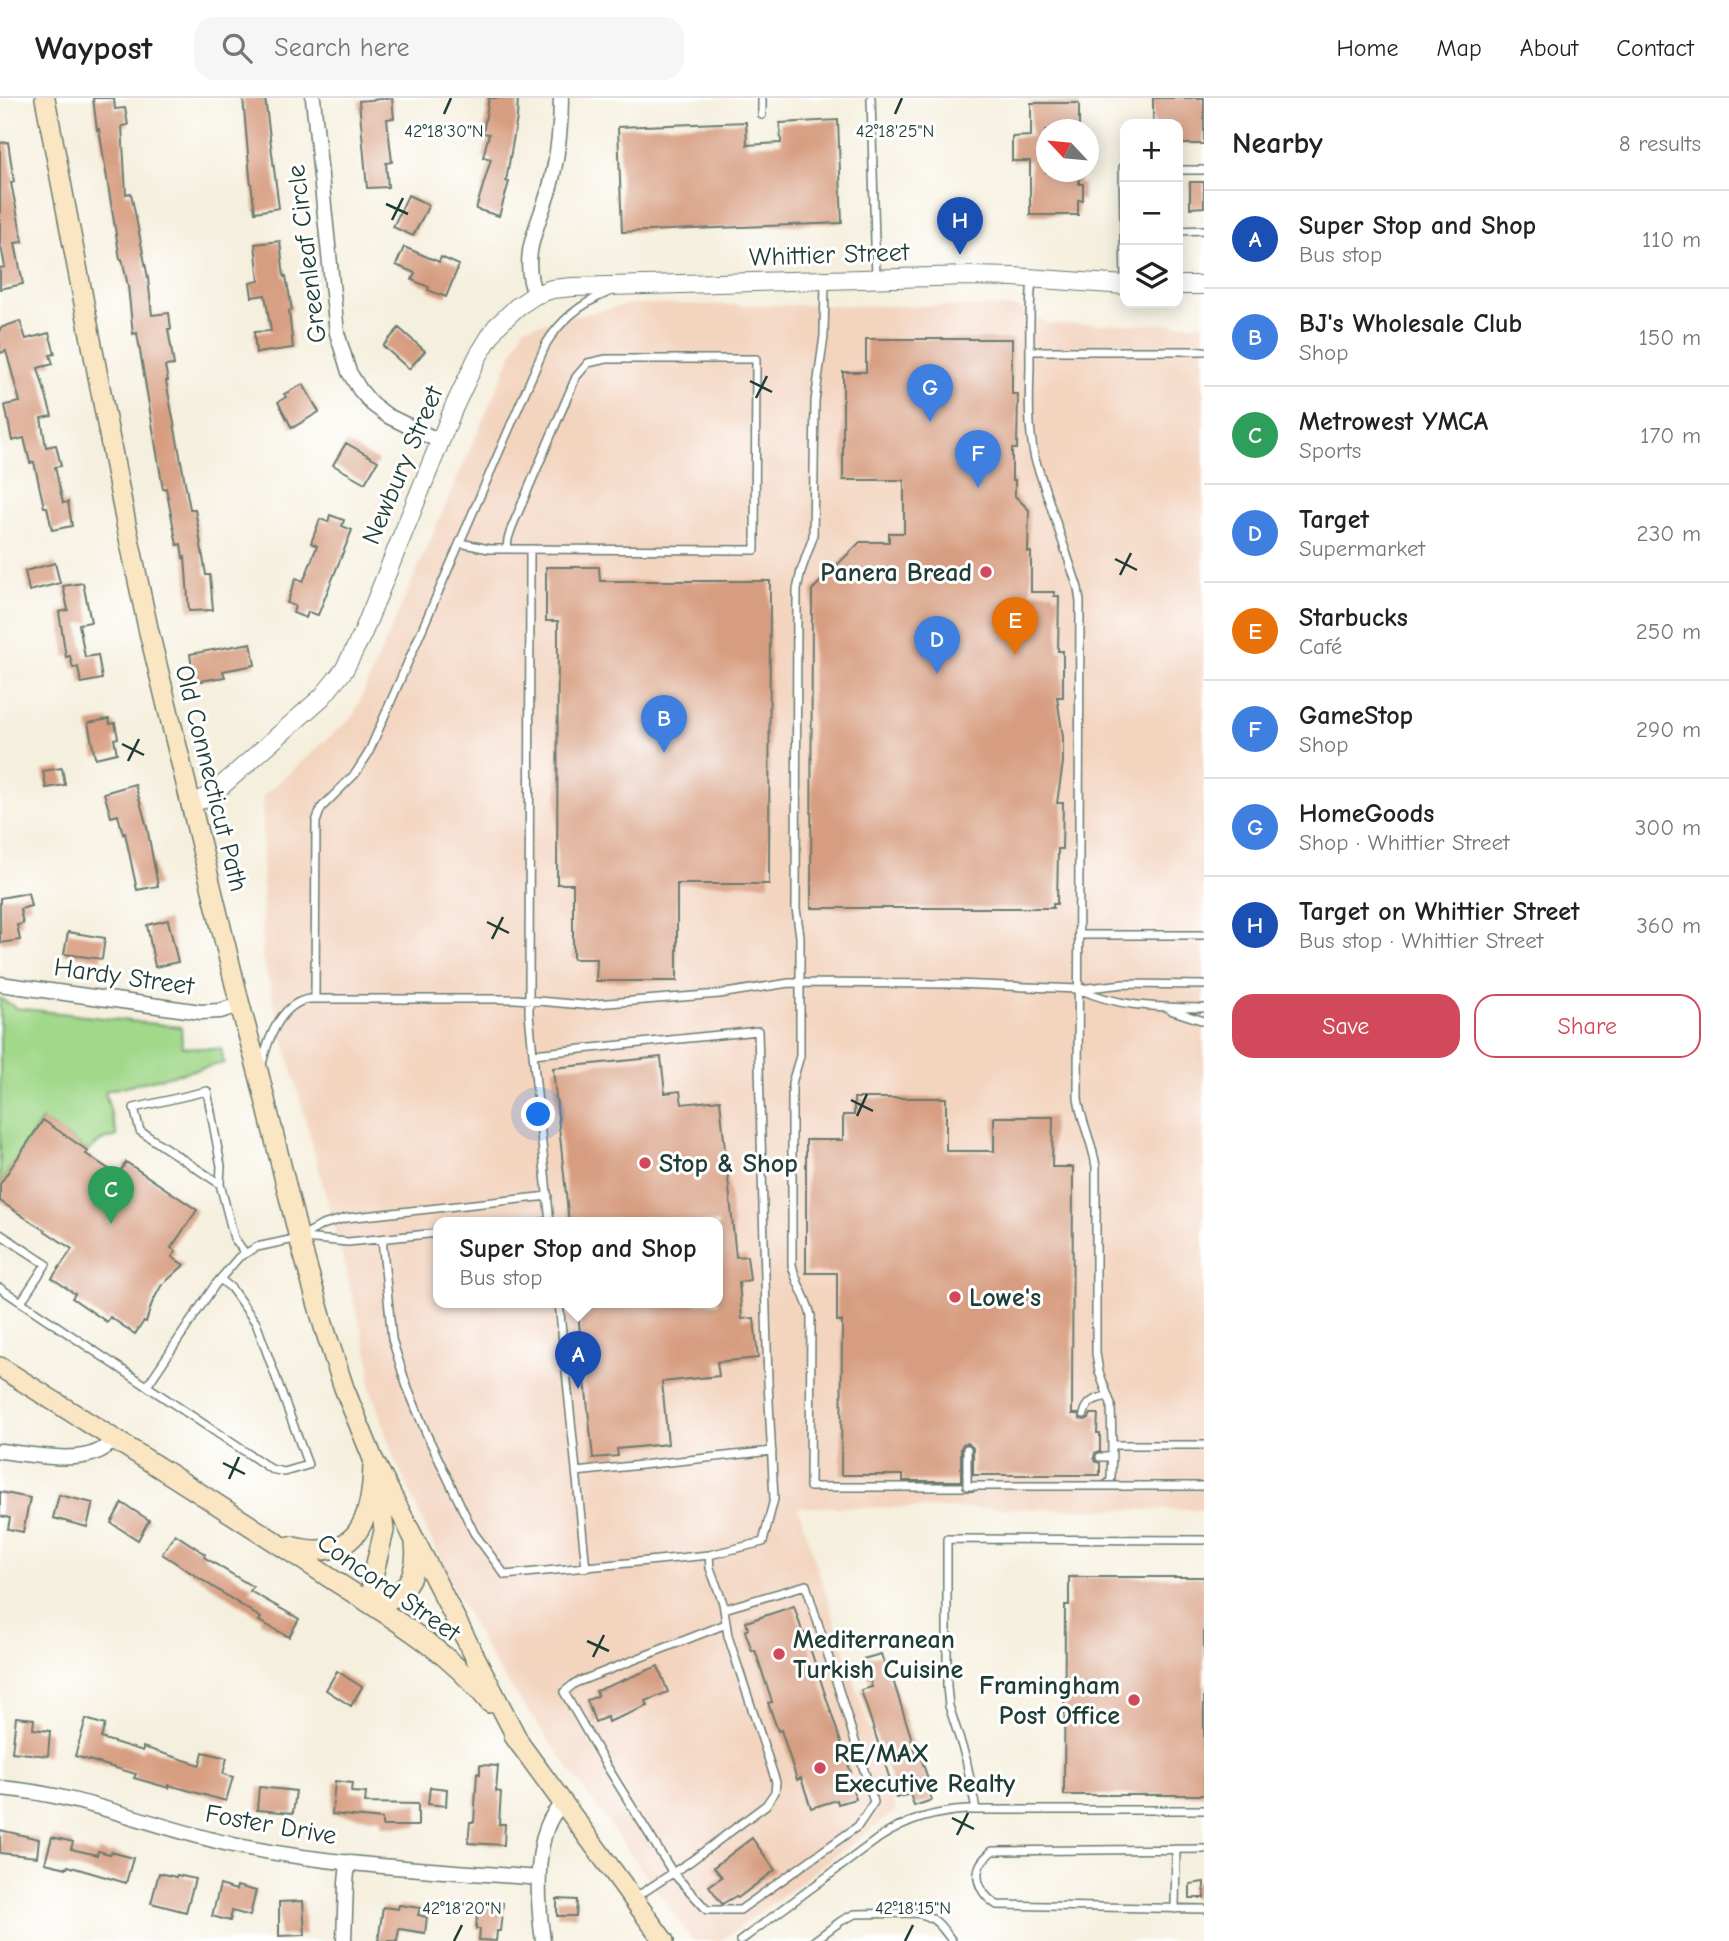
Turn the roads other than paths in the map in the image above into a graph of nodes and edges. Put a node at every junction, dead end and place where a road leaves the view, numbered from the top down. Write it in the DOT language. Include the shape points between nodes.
graph roads {
  1 [pos="45,98"];
  2 [pos="313,98"];
  3 [pos="561,98"];
  4 [pos="762,98"];
  5 [pos="871,98"];
  6 [pos="762,116"];
  7 [pos="1183,170"];
  8 [pos="1204,170"];
  9 [pos="1204,230"];
  10 [pos="1183,231"];
  11 [pos="876,279"];
  12 [pos="1032,279"];
  13 [pos="825,280"];
  14 [pos="1120,285"];
  15 [pos="1183,285"];
  16 [pos="1204,285"];
  17 [pos="633,286"];
  18 [pos="535,295"];
  19 [pos="1030,351"];
  20 [pos="1204,351"];
  21 [pos="439,441"];
  22 [pos="460,543"];
  23 [pos="507,549"];
  24 [pos="530,549"];
  25 [pos="191,803"];
  26 [pos="1079,934"];
  27 [pos="1204,935"];
  28 [pos="800,983"];
  29 [pos="0,984"];
  30 [pos="1204,985"];
  31 [pos="1079,989"];
  32 [pos="315,998"];
  33 [pos="529,1000"];
  34 [pos="240,1005"];
  35 [pos="1163,1007"];
  36 [pos="1204,1008"];
  37 [pos="1204,1021"];
  38 [pos="533,1054"];
  39 [pos="260,1075"];
  40 [pos="220,1184"];
  41 [pos="548,1196"];
  42 [pos="550,1217"];
  43 [pos="0,1234"];
  44 [pos="433,1234"];
  45 [pos="299,1238"];
  46 [pos="382,1239"];
  47 [pos="244,1253"];
  48 [pos="220,1279"];
  49 [pos="0,1288"];
  50 [pos="21,1302"];
  51 [pos="560,1308"];
  52 [pos="0,1367"];
  53 [pos="147,1386"];
  54 [pos="1108,1396"];
  55 [pos="1084,1414"];
  56 [pos="1112,1445"];
  57 [pos="1204,1445"];
  58 [pos="967,1449"];
  59 [pos="0,1451"];
  60 [pos="772,1451"];
  61 [pos="1100,1457"];
  62 [pos="1112,1457"];
  63 [pos="144,1458"];
  64 [pos="373,1459"];
  65 [pos="576,1472"];
  66 [pos="1204,1486"];
  67 [pos="414,1540"];
  68 [pos="1204,1540"];
  69 [pos="276,1542"];
  70 [pos="709,1555"];
  71 [pos="586,1568"];
  72 [pos="372,1605"];
  73 [pos="724,1609"];
  74 [pos="726,1624"];
  75 [pos="521,1746"];
  76 [pos="0,1788"];
  77 [pos="563,1804"];
  78 [pos="976,1810"];
  79 [pos="1204,1810"];
  80 [pos="1176,1849"];
  81 [pos="1204,1849"];
  82 [pos="348,1862"];
  83 [pos="673,1873"];
  84 [pos="539,1878"];
  85 [pos="633,1899"];
  86 [pos="1175,1909"];
  87 [pos="1204,1909"];
  88 [pos="344,1941"];
  89 [pos="543,1941"];
  90 [pos="664,1941"];
  91 [pos="740,1941"];
  92 [pos="814,1941"];
  93 [pos="952,1941"];
  1 -- 25 [label="main road, Old Connecticut Path" via="127,528"];
  2 -- 21 [label="street, Greenleaf Circle" via="337,332 349,372 372,404"];
  3 -- 18 [label="street" via="551,181 528,259"];
  4 -- 6 [label="lane"];
  5 -- 11 [label="lane"];
  7 -- 8 [label="lane"];
  9 -- 10 [label="lane"];
  11 -- 12 [label="street, Whittier Street"];
  11 -- 13 [label="street, Whittier Street"];
  12 -- 14 [label="street, Whittier Street"];
  12 -- 19 [label="lane"];
  13 -- 17 [label="street, Whittier Street"];
  13 -- 28 [label="lane" via="824,336 814,401 814,531 797,590"];
  15 -- 16 [label="street"];
  17 -- 18 [label="street, Whittier Street" via="562,288"];
  17 -- 22 [label="lane" via="612,290 583,305 552,335"];
  18 -- 21 [label="street, Newbury Street" via="509,313 490,336"];
  19 -- 20 [label="lane"];
  19 -- 26 [label="lane" via="1031,441 1080,602"];
  21 -- 25 [label="street, Newbury Street" via="362,635 338,680 218,789"];
  22 -- 23 [label="lane"];
  22 -- 32 [label="lane" via="368,754 316,816"];
  23 -- 24 [label="lane"];
  23 -- 24 [label="lane" via="512,527 576,377 588,363 606,359 756,359 755,550"];
  24 -- 33 [label="lane"];
  25 -- 34 [label="main road, Old Connecticut Path"];
  26 -- 27 [label="lane"];
  26 -- 31 [label="lane"];
  28 -- 31 [label="lane"];
  28 -- 33 [label="lane" via="594,1004"];
  28 -- 62 [label="lane" via="800,1056 792,1083 792,1259 811,1316 810,1487 1104,1487 1110,1482"];
  29 -- 34 [label="street, Hardy Street" via="201,1012"];
  30 -- 31 [label="lane" via="1124,984"];
  31 -- 35 [label="lane" via="1116,1003"];
  31 -- 54 [label="lane" via="1078,1098 1096,1167 1096,1353"];
  32 -- 33 [label="lane"];
  32 -- 39 [label="lane" via="299,1001 285,1013 271,1037"];
  33 -- 38 [label="lane"];
  34 -- 39 [label="main road, Old Connecticut Path"];
  35 -- 36 [label="lane"];
  35 -- 37 [label="lane"];
  38 -- 41 [label="lane"];
  38 -- 60 [label="lane" via="758,1031"];
  39 -- 45 [label="main road, Old Connecticut Path"];
  40 -- 40 [label="lane" via="207,1091 134,1108 140,1131"];
  40 -- 47 [label="lane" via="234,1238"];
  41 -- 42 [label="lane"];
  41 -- 45 [label="lane" via="346,1218"];
  43 -- 50 [label="lane" via="46,1264"];
  44 -- 46 [label="lane"];
  45 -- 46 [label="lane" via="336,1242"];
  45 -- 47 [label="lane"];
  45 -- 64 [label="main road, Old Connecticut Path" via="330,1348"];
  46 -- 71 [label="lane" via="395,1351 426,1433 474,1533 505,1575"];
  47 -- 48 [label="lane"];
  48 -- 53 [label="lane"];
  48 -- 53 [label="lane" via="256,1323 308,1465 284,1472 271,1469"];
  49 -- 50 [label="lane"];
  50 -- 53 [label="lane"];
  51 -- 65 [label="lane"];
  52 -- 63 [label="main road, Concord Street"];
  54 -- 55 [label="lane" via="1091,1402"];
  54 -- 56 [label="lane"];
  56 -- 57 [label="lane"];
  56 -- 62 [label="lane"];
  58 -- 66 [label="lane, bridge" via="967,1486"];
  59 -- 63 [label="street" via="82,1456 97,1453 111,1442"];
  60 -- 65 [label="lane"];
  60 -- 70 [label="lane" via="775,1499 763,1542"];
  61 -- 62 [label="lane"];
  63 -- 69 [label="main road, Concord Street"];
  64 -- 67 [label="main road, Old Connecticut Path"];
  64 -- 69 [label="main road" via="370,1502 352,1538 322,1551"];
  64 -- 72 [label="main road, Old Connecticut Path" via="384,1531"];
  65 -- 71 [label="lane"];
  67 -- 72 [label="main road" via="415,1566 406,1587 392,1600"];
  67 -- 75 [label="main road, Old Connecticut Path"];
  68 -- 78 [label="lane" via="947,1539 949,1706"];
  69 -- 72 [label="main road, Concord Street"];
  70 -- 71 [label="lane"];
  70 -- 73 [label="lane"];
  72 -- 75 [label="main road, Concord Street" via="456,1666"];
  73 -- 74 [label="lane"];
  73 -- 83 [label="lane" via="806,1584 874,1802 858,1826 740,1910 707,1910"];
  74 -- 83 [label="lane" via="775,1792 766,1805"];
  74 -- 83 [label="lane" via="575,1683 564,1692"];
  75 -- 77 [label="main road, Concord Street"];
  76 -- 82 [label="street, Foster Drive" via="74,1802 234,1845"];
  77 -- 84 [label="street" via="549,1821"];
  77 -- 85 [label="main road, Concord Street"];
  78 -- 79 [label="lane"];
  78 -- 91 [label="lane" via="933,1814 899,1826"];
  80 -- 81 [label="lane"];
  80 -- 86 [label="lane"];
  80 -- 86 [label="lane" via="992,1851 980,1864 978,1879 987,1899 997,1905"];
  82 -- 84 [label="street, Foster Drive"];
  82 -- 88 [label="street"];
  83 -- 85 [label="lane"];
  84 -- 89 [label="street"];
  85 -- 90 [label="main road, Concord Street"];
  86 -- 87 [label="lane"];
  92 -- 93 [label="lane" via="855,1914 917,1913 937,1921"];
}
